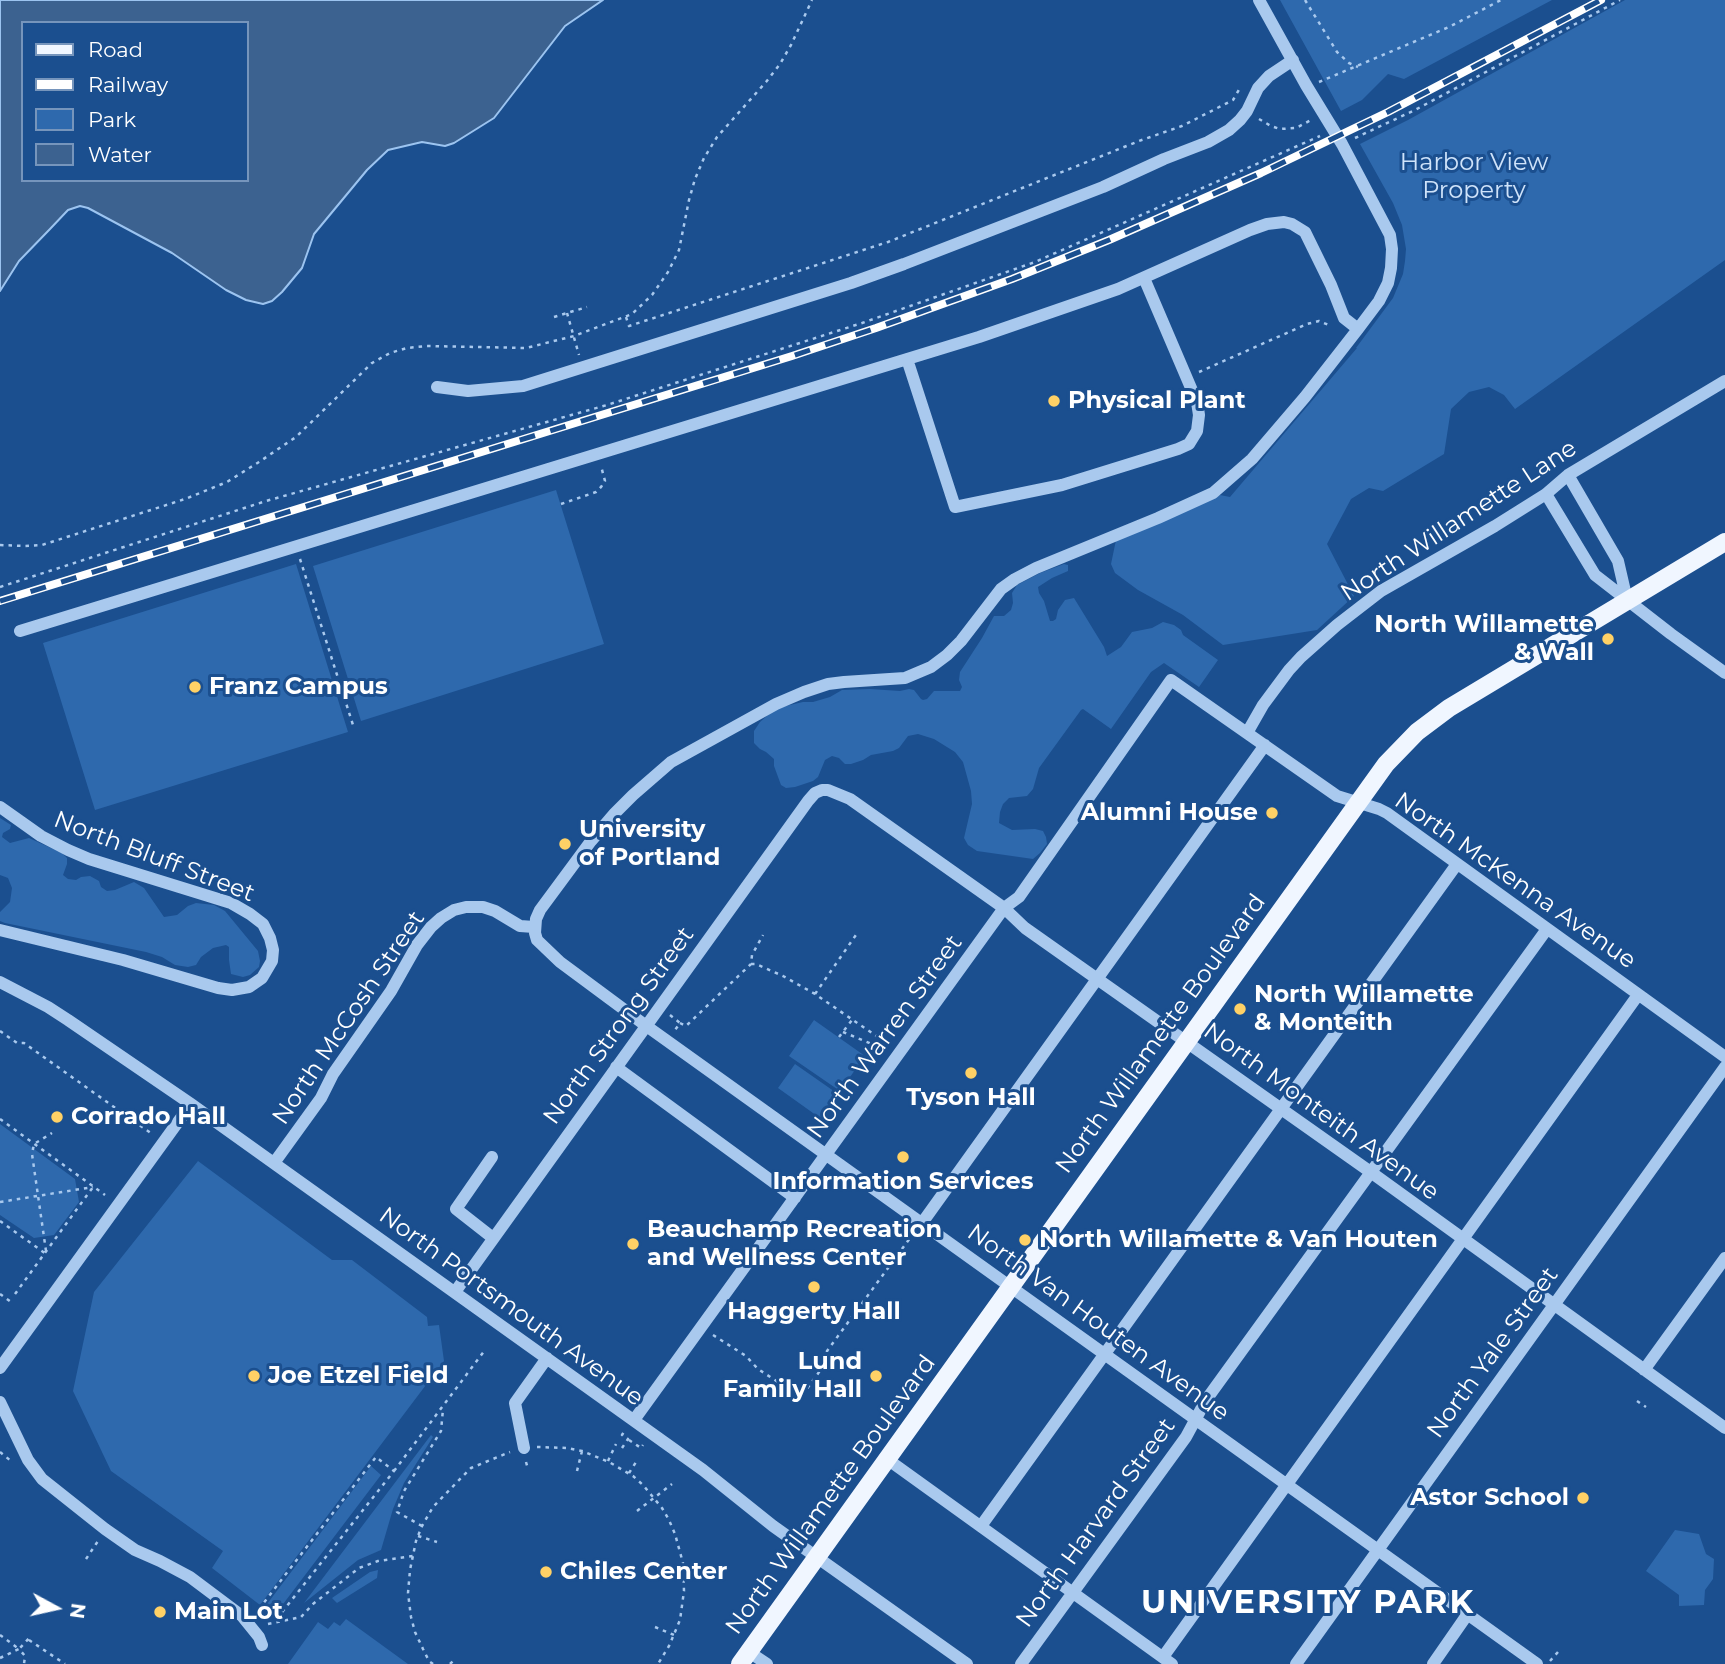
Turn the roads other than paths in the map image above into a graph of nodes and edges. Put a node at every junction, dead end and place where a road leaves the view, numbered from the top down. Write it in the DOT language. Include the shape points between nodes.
graph roads {
  1 [pos="1259,0"];
  2 [pos="1293,60"];
  3 [pos="1144,278"];
  4 [pos="1358,329"];
  5 [pos="907,359"];
  6 [pos="1725,381"];
  7 [pos="437,387"];
  8 [pos="1568,475"];
  9 [pos="1546,494"];
  10 [pos="1725,542"];
  11 [pos="1627,600"];
  12 [pos="20,631"];
  13 [pos="1725,673"];
  14 [pos="1171,680"];
  15 [pos="1247,733"];
  16 [pos="1265,745"];
  17 [pos="822,790"];
  18 [pos="1357,803"];
  19 [pos="0,807"];
  20 [pos="1457,864"];
  21 [pos="1004,908"];
  22 [pos="534,927"];
  23 [pos="1547,929"];
  24 [pos="0,930"];
  25 [pos="1097,979"];
  26 [pos="0,982"];
  27 [pos="1639,995"];
  28 [pos="645,1025"];
  29 [pos="1186,1041"];
  30 [pos="1725,1057"];
  31 [pos="616,1067"];
  32 [pos="1725,1067"];
  33 [pos="191,1104"];
  34 [pos="1280,1109"];
  35 [pos="827,1154"];
  36 [pos="492,1157"];
  37 [pos="274,1163"];
  38 [pos="1371,1173"];
  39 [pos="795,1198"];
  40 [pos="922,1223"];
  41 [pos="493,1238"];
  42 [pos="1463,1239"];
  43 [pos="1725,1258"];
  44 [pos="1011,1286"];
  45 [pos="455,1292"];
  46 [pos="1554,1305"];
  47 [pos="1104,1354"];
  48 [pos="547,1358"];
  49 [pos="0,1367"];
  50 [pos="1644,1370"];
  51 [pos="0,1402"];
  52 [pos="1195,1419"];
  53 [pos="629,1425"];
  54 [pos="1725,1428"];
  55 [pos="524,1448"];
  56 [pos="887,1459"];
  57 [pos="1286,1484"];
  58 [pos="981,1527"];
  59 [pos="1377,1550"];
  60 [pos="817,1557"];
  61 [pos="1073,1592"];
  62 [pos="1467,1615"];
  63 [pos="262,1645"];
  64 [pos="745,1658"];
  65 [pos="1168,1661"];
  66 [pos="767,1664"];
  67 [pos="967,1664"];
  68 [pos="1021,1664"];
  69 [pos="1296,1664"];
  70 [pos="1433,1664"];
  71 [pos="1537,1664"];
  1 -- 2 [label="street"];
  2 -- 4 [label="street" via="1390,235 1388,283"];
  2 -- 7 [label="street" via="1258,88 1247,111 1229,131 1103,187 904,264 523,386 468,391"];
  3 -- 4 [label="street" via="1258,226 1284,222 1305,232 1344,318"];
  3 -- 5 [label="street" via="1047,315"];
  3 -- 5 [label="street" via="1197,402 1197,431 1189,444 1178,449 1062,485 955,507"];
  4 -- 22 [label="street" via="1252,459 1213,493 1015,579 993,598 961,641 931,667 905,678 828,684 804,692 671,762 615,813 540,910"];
  5 -- 12 [label="street"];
  6 -- 8 [label="street, North Willamette Lane"];
  8 -- 9 [label="street, North Willamette Lane"];
  8 -- 11 [label="street" via="1618,561"];
  9 -- 11 [label="street" via="1595,575"];
  9 -- 15 [label="street, North Willamette Lane" via="1381,591 1337,625 1289,670"];
  10 -- 11 [label="main road, North Willamette Boulevard"];
  11 -- 13 [label="street"];
  11 -- 18 [label="main road, North Willamette Boulevard" via="1433,720 1396,752"];
  14 -- 15 [label="street, North McKenna Avenue"];
  14 -- 21 [label="street, North Warren Street" via="1019,897"];
  15 -- 16 [label="street, North McKenna Avenue"];
  16 -- 18 [label="street, North McKenna Avenue" via="1337,796"];
  16 -- 25 [label="street"];
  17 -- 21 [label="street, North Monteith Avenue" via="850,799"];
  17 -- 28 [label="street, North Strong Street" via="808,801"];
  18 -- 20 [label="street, North McKenna Avenue" via="1379,809"];
  18 -- 29 [label="main road, North Willamette Boulevard"];
  19 -- 24 [label="street, North Bluff Street" via="41,836 89,859 231,903 263,924 273,950 272,961 262,978 249,987 232,990"];
  20 -- 23 [label="street, North McKenna Avenue"];
  20 -- 34 [label="street"];
  21 -- 25 [label="street, North Monteith Avenue"];
  21 -- 35 [label="street, North Warren Street"];
  22 -- 28 [label="street, North Van Houten Avenue" via="537,940 560,962"];
  22 -- 37 [label="street, North McCosh Street" via="520,926 483,907 454,910 441,918 417,945 321,1098"];
  23 -- 27 [label="street, North McKenna Avenue"];
  23 -- 38 [label="street, North Harvard Street"];
  25 -- 29 [label="street, North Monteith Avenue"];
  25 -- 40 [label="street"];
  26 -- 33 [label="street, North Portsmouth Avenue" via="68,1020"];
  27 -- 30 [label="street, North McKenna Avenue"];
  27 -- 42 [label="street"];
  28 -- 31 [label="street, North Strong Street"];
  28 -- 35 [label="street, North Van Houten Avenue"];
  29 -- 34 [label="street, North Monteith Avenue"];
  29 -- 44 [label="main road, North Willamette Boulevard"];
  31 -- 39 [label="street"];
  31 -- 41 [label="street, North Strong Street"];
  32 -- 46 [label="street, North Yale Street"];
  33 -- 37 [label="street, North Portsmouth Avenue"];
  33 -- 49 [label="street"];
  34 -- 38 [label="street, North Monteith Avenue"];
  34 -- 47 [label="street"];
  35 -- 39 [label="street, North Warren Street"];
  35 -- 40 [label="street, North Van Houten Avenue"];
  36 -- 41 [label="street" via="456,1209"];
  37 -- 45 [label="street, North Portsmouth Avenue"];
  38 -- 42 [label="street, North Monteith Avenue"];
  38 -- 52 [label="street, North Harvard Street"];
  39 -- 53 [label="street, North Warren Street"];
  40 -- 44 [label="street, North Van Houten Avenue"];
  41 -- 45 [label="street, North Strong Street"];
  42 -- 46 [label="street, North Monteith Avenue"];
  42 -- 57 [label="street"];
  43 -- 50 [label="street"];
  44 -- 47 [label="street, North Van Houten Avenue"];
  44 -- 56 [label="main road, North Willamette Boulevard"];
  45 -- 48 [label="street, North Portsmouth Avenue"];
  46 -- 50 [label="street, North Monteith Avenue"];
  46 -- 59 [label="street, North Yale Street"];
  47 -- 52 [label="street, North Van Houten Avenue"];
  47 -- 58 [label="street"];
  48 -- 53 [label="street, North Portsmouth Avenue"];
  48 -- 55 [label="street" via="515,1403"];
  50 -- 54 [label="street, North Monteith Avenue"];
  51 -- 63 [label="street" via="41,1479 135,1550 190,1577 242,1616"];
  52 -- 57 [label="street, North Van Houten Avenue"];
  52 -- 61 [label="street, North Harvard Street"];
  53 -- 60 [label="street, North Portsmouth Avenue" via="703,1470"];
  56 -- 58 [label="street"];
  56 -- 60 [label="main road, North Willamette Boulevard"];
  57 -- 59 [label="street, North Van Houten Avenue"];
  57 -- 65 [label="street"];
  58 -- 61 [label="street"];
  59 -- 62 [label="street, North Van Houten Avenue"];
  59 -- 69 [label="street, North Yale Street"];
  60 -- 64 [label="main road, North Willamette Boulevard"];
  60 -- 67 [label="street, North Portsmouth Avenue"];
  61 -- 65 [label="street"];
  61 -- 68 [label="street, North Harvard Street"];
  62 -- 70 [label="street"];
  62 -- 71 [label="street, North Van Houten Avenue"];
  64 -- 66 [label="street"];
}
